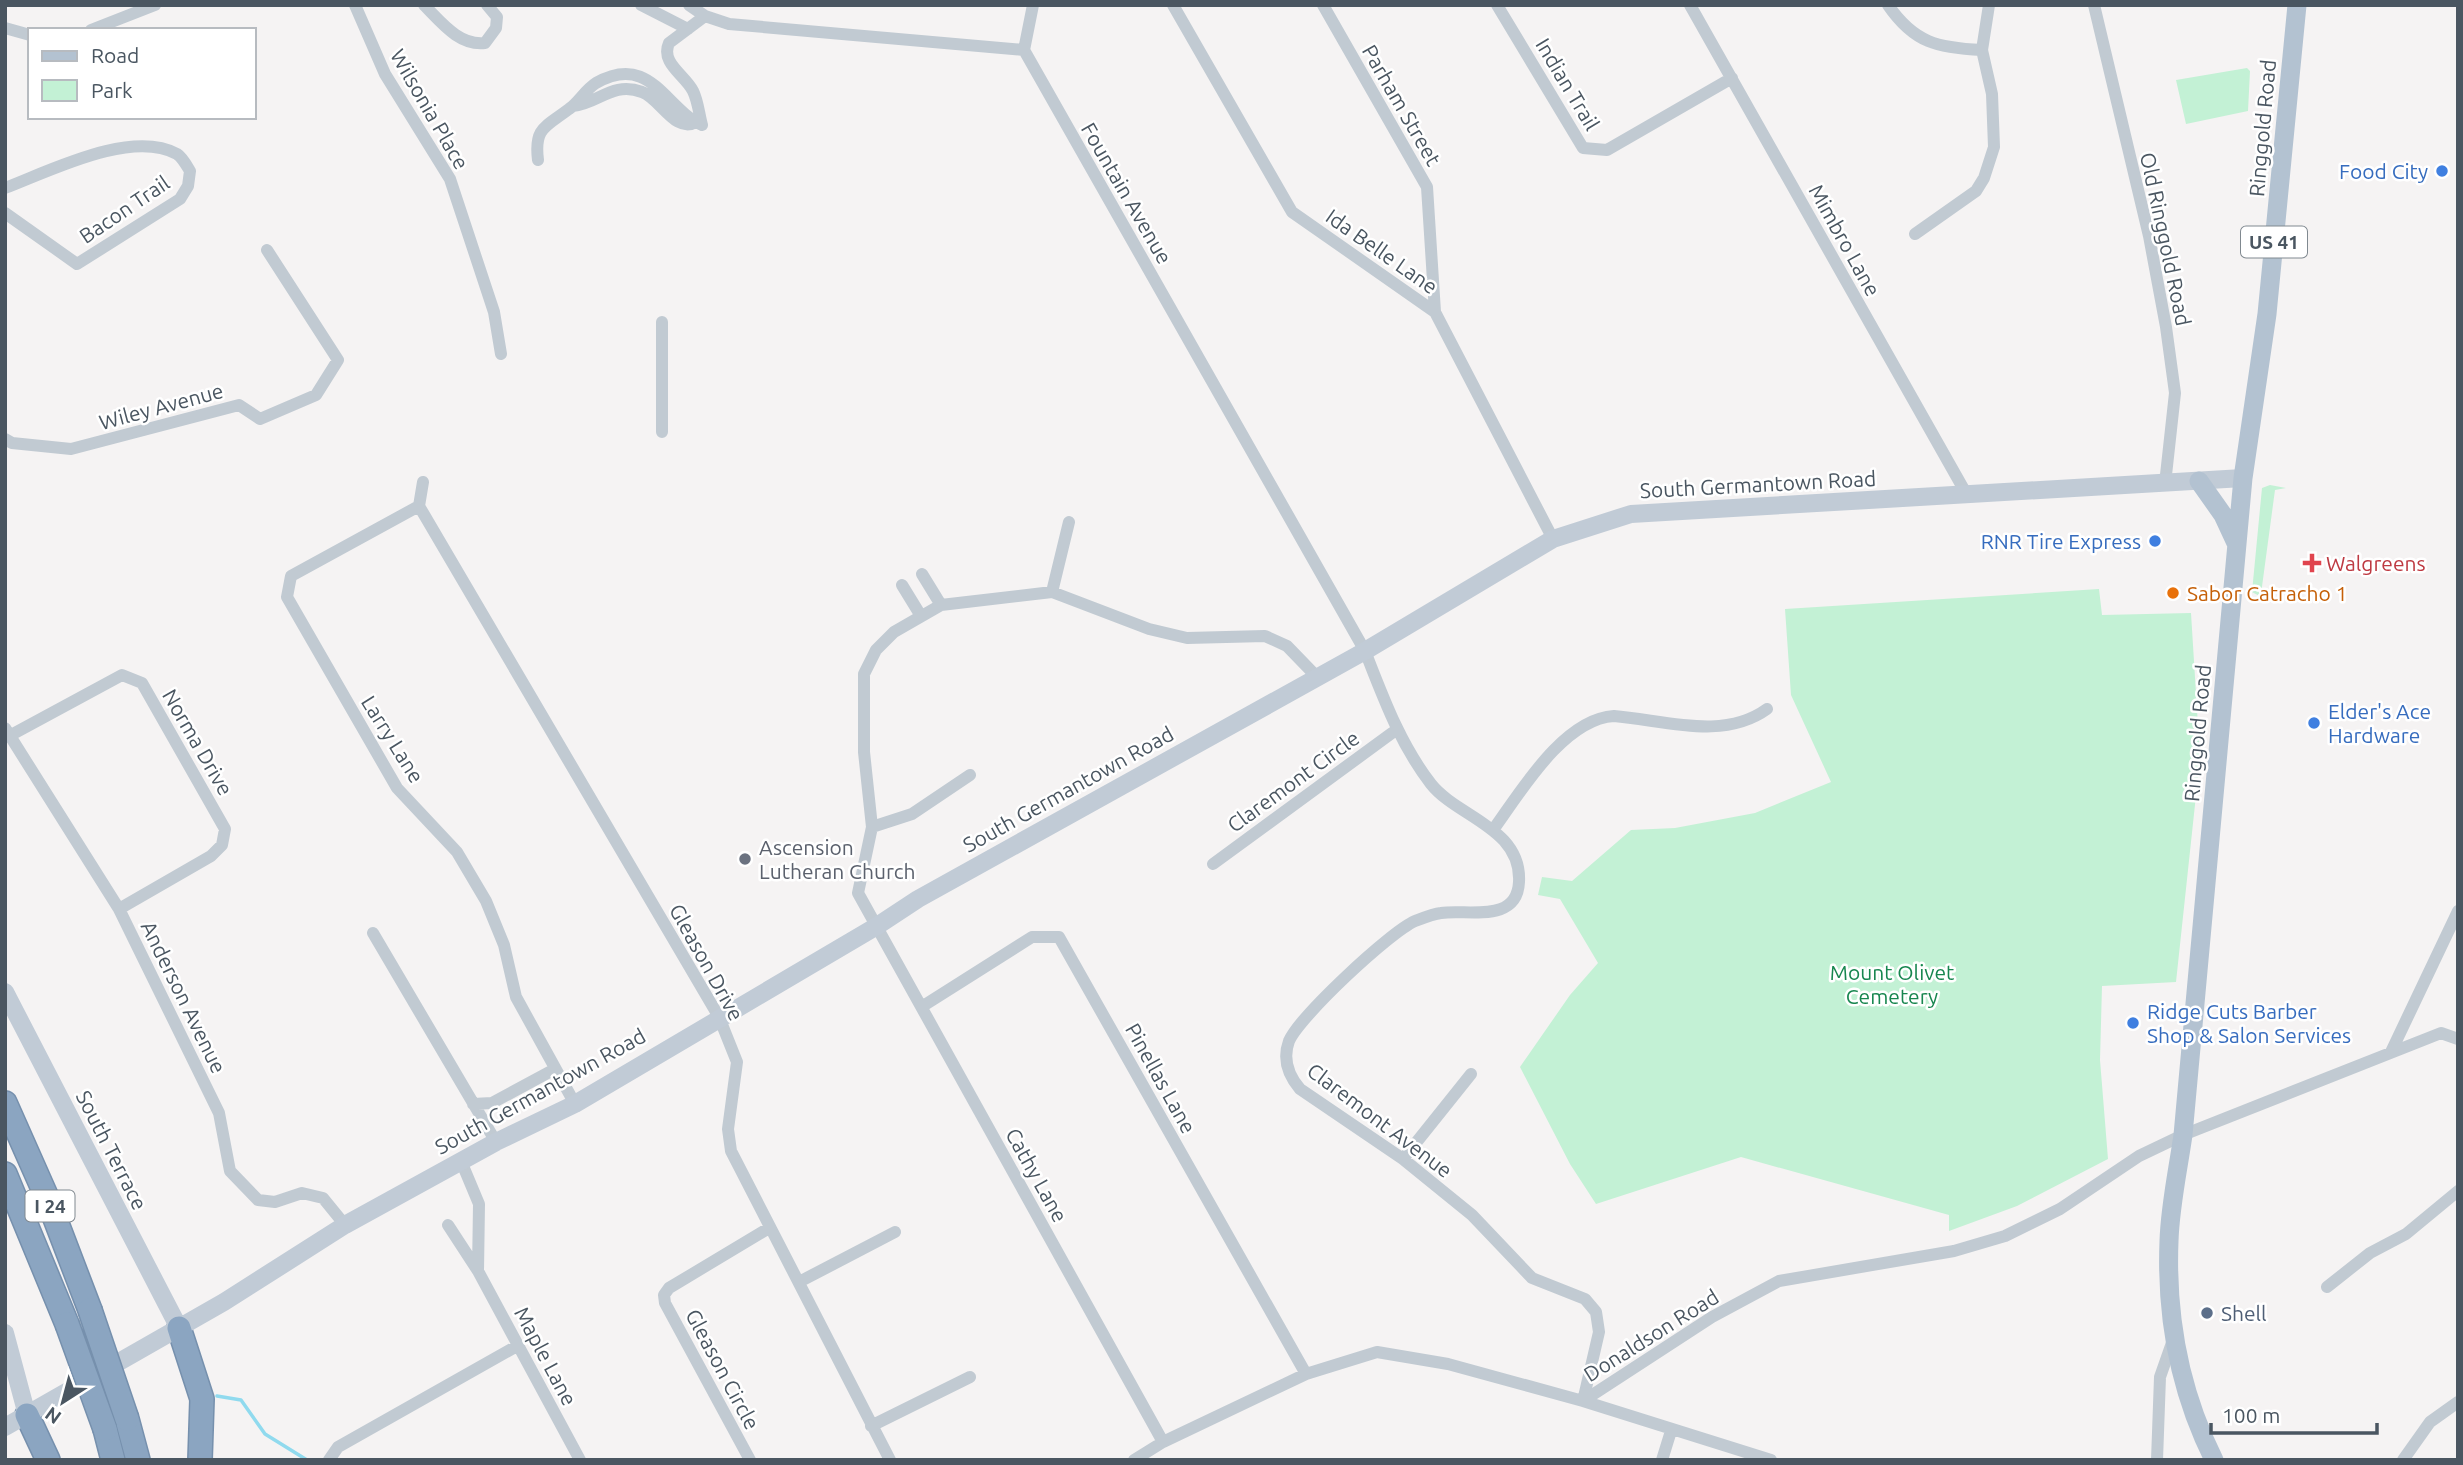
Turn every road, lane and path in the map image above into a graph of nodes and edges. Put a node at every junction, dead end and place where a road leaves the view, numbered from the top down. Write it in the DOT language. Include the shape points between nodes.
graph roads {
  1 [pos="155,5"];
  2 [pos="355,5"];
  3 [pos="424,5"];
  4 [pos="487,5"];
  5 [pos="641,5"];
  6 [pos="689,5"];
  7 [pos="1033,5"];
  8 [pos="1173,5"];
  9 [pos="1323,5"];
  10 [pos="1497,5"];
  11 [pos="1690,5"];
  12 [pos="1888,5"];
  13 [pos="1989,5"];
  14 [pos="2094,5"];
  15 [pos="2297,5"];
  16 [pos="705,16"];
  17 [pos="5,28"];
  18 [pos="96,28"];
  19 [pos="688,29"];
  20 [pos="28,34"];
  21 [pos="1024,50"];
  22 [pos="1982,50"];
  23 [pos="1732,78"];
  24 [pos="538,160"];
  25 [pos="5,188"];
  26 [pos="5,213"];
  27 [pos="1915,234"];
  28 [pos="267,250"];
  29 [pos="1435,313"];
  30 [pos="662,322"];
  31 [pos="501,354"];
  32 [pos="662,432"];
  33 [pos="5,439"];
  34 [pos="2243,478"];
  35 [pos="2199,481"];
  36 [pos="423,482"];
  37 [pos="2165,484"];
  38 [pos="1967,495"];
  39 [pos="419,506"];
  40 [pos="1069,522"];
  41 [pos="1553,539"];
  42 [pos="2237,546"];
  43 [pos="922,574"];
  44 [pos="901,585"];
  45 [pos="1052,592"];
  46 [pos="941,605"];
  47 [pos="921,616"];
  48 [pos="1365,651"];
  49 [pos="1317,677"];
  50 [pos="1767,709"];
  51 [pos="1396,730"];
  52 [pos="8,732"];
  53 [pos="970,775"];
  54 [pos="872,827"];
  55 [pos="1493,830"];
  56 [pos="1213,864"];
  57 [pos="119,909"];
  58 [pos="2458,911"];
  59 [pos="877,926"];
  60 [pos="373,933"];
  61 [pos="5,992"];
  62 [pos="923,1006"];
  63 [pos="719,1017"];
  64 [pos="2458,1039"];
  65 [pos="2391,1052"];
  66 [pos="555,1069"];
  67 [pos="1471,1074"];
  68 [pos="5,1104"];
  69 [pos="473,1104"];
  70 [pos="575,1104"];
  71 [pos="2183,1135"];
  72 [pos="496,1142"];
  73 [pos="1403,1159"];
  74 [pos="461,1161"];
  75 [pos="5,1174"];
  76 [pos="2458,1191"];
  77 [pos="345,1225"];
  78 [pos="448,1225"];
  79 [pos="769,1228"];
  80 [pos="895,1233"];
  81 [pos="478,1271"];
  82 [pos="799,1282"];
  83 [pos="2327,1287"];
  84 [pos="179,1328"];
  85 [pos="5,1332"];
  86 [pos="2174,1338"];
  87 [pos="517,1346"];
  88 [pos="1306,1374"];
  89 [pos="970,1377"];
  90 [pos="1583,1401"];
  91 [pos="2458,1402"];
  92 [pos="26,1415"];
  93 [pos="871,1426"];
  94 [pos="5,1427"];
  95 [pos="1671,1431"];
  96 [pos="1163,1442"];
  97 [pos="48,1460"];
  98 [pos="113,1460"];
  99 [pos="138,1460"];
  100 [pos="200,1460"];
  101 [pos="328,1460"];
  102 [pos="580,1460"];
  103 [pos="750,1460"];
  104 [pos="890,1460"];
  105 [pos="1134,1460"];
  106 [pos="1662,1460"];
  107 [pos="1771,1460"];
  108 [pos="2157,1460"];
  109 [pos="2214,1460"];
  110 [pos="2403,1460"];
  1 -- 18 [label="street"];
  2 -- 31 [label="street, Wilsonia Place" via="385,74 450,179 494,312"];
  3 -- 4 [label="street" via="446,27 475,44 485,43 496,28 497,17"];
  5 -- 19 [label="street"];
  6 -- 16 [label="street"];
  7 -- 21 [label="street"];
  8 -- 29 [label="street, Ida Belle Lane" via="1292,212"];
  9 -- 29 [label="street, Parham Street" via="1427,187"];
  10 -- 23 [label="street, Indian Trail" via="1583,148 1607,150"];
  11 -- 23 [label="street, Mimbro Lane"];
  12 -- 22 [label="street" via="1926,42 1947,49"];
  13 -- 22 [label="street"];
  14 -- 37 [label="street, Old Ringgold Road" via="2166,327 2175,393"];
  15 -- 34 [label="main road, Ringgold Road / US 41" via="2267,314"];
  16 -- 19 [label="street"];
  16 -- 21 [label="street" via="770,29"];
  17 -- 20 [label="street"];
  19 -- 24 [label="street" via="669,43 667,55 694,92 702,125 679,111 654,84 633,76 606,79 541,130 536,139"];
  21 -- 48 [label="street, Fountain Avenue"];
  22 -- 27 [label="street" via="1992,94 1994,147 1984,178 1976,191"];
  23 -- 38 [label="street, Mimbro Lane"];
  25 -- 26 [label="street, Bacon Trail" via="118,147 149,147 178,155 190,171 180,199 77,264"];
  28 -- 33 [label="street, Wiley Avenue" via="338,360 316,396 260,419 239,405 71,449"];
  29 -- 41 [label="street, Ida Belle Lane"];
  30 -- 32 [label="street"];
  34 -- 35 [label="main road, South Germantown Road"];
  34 -- 42 [label="main road, Ringgold Road / US 41"];
  35 -- 37 [label="main road, South Germantown Road"];
  35 -- 42 [label="main road" via="2223,515"];
  36 -- 39 [label="street"];
  37 -- 38 [label="main road, South Germantown Road"];
  38 -- 41 [label="main road, South Germantown Road" via="1631,514"];
  39 -- 63 [label="street, Gleason Drive"];
  39 -- 66 [label="street, Larry Lane" via="291,576 287,597 397,788 457,852 486,901 504,945 516,997"];
  40 -- 45 [label="street"];
  41 -- 48 [label="main road, South Germantown Road"];
  42 -- 71 [label="main road, Ringgold Road / US 41"];
  43 -- 46 [label="street"];
  44 -- 47 [label="street"];
  45 -- 46 [label="street"];
  45 -- 49 [label="street" via="1149,629 1186,638 1265,636 1287,646"];
  46 -- 47 [label="street, Cathy Lane"];
  47 -- 54 [label="street, Cathy Lane" via="894,632 876,650 864,674 864,752"];
  48 -- 49 [label="main road, South Germantown Road"];
  48 -- 51 [label="street, Claremont Avenue"];
  49 -- 59 [label="main road, South Germantown Road"];
  50 -- 55 [label="street" via="1753,719 1725,727 1601,718 1553,751"];
  51 -- 55 [label="street, Claremont Avenue" via="1432,786"];
  51 -- 56 [label="street, Claremont Circle"];
  52 -- 57 [label="street, Anderson Avenue"];
  52 -- 57 [label="street, Norma Drive" via="122,675 142,683 225,829 222,845 211,856"];
  53 -- 54 [label="street" via="912,814"];
  54 -- 59 [label="street, Cathy Lane" via="858,893"];
  55 -- 73 [label="street, Claremont Avenue" via="1505,842 1519,872 1513,900 1485,914 1440,913 1414,921 1332,990 1290,1040 1289,1076 1300,1090"];
  57 -- 77 [label="street, Anderson Avenue" via="219,1113 230,1171 258,1200 275,1202 302,1193 323,1198"];
  58 -- 65 [label="street"];
  59 -- 62 [label="street, Cathy Lane"];
  59 -- 63 [label="main road, South Germantown Road"];
  60 -- 69 [label="street"];
  61 -- 84 [label="main road, South Terrace"];
  62 -- 88 [label="street, Pinellas Lane" via="1032,937 1059,937"];
  62 -- 96 [label="street, Cathy Lane"];
  63 -- 70 [label="main road, South Germantown Road"];
  63 -- 79 [label="street, Gleason Drive" via="737,1062 728,1129 731,1151"];
  64 -- 65 [label="street, Donaldson Road" via="2441,1033"];
  65 -- 71 [label="street, Donaldson Road"];
  66 -- 69 [label="street" via="492,1103"];
  66 -- 70 [label="street, Larry Lane"];
  67 -- 73 [label="street"];
  68 -- 99 [label="highway, I 24, bridge" via="90,1310"];
  69 -- 72 [label="street"];
  70 -- 72 [label="main road, South Germantown Road"];
  71 -- 86 [label="main road, Ringgold Road / US 41" via="2169,1239"];
  71 -- 90 [label="street, Donaldson Road" via="2140,1156 2060,1209 2005,1236 1954,1251 1779,1281 1712,1317"];
  72 -- 74 [label="main road, South Germantown Road"];
  73 -- 90 [label="street, Claremont Avenue" via="1472,1215 1532,1278 1585,1299 1596,1312 1599,1332"];
  74 -- 77 [label="main road, South Germantown Road"];
  74 -- 81 [label="street, Maple Lane" via="479,1204"];
  75 -- 98 [label="highway, I 24, bridge" via="67,1324"];
  76 -- 83 [label="street" via="2406,1234 2370,1253"];
  77 -- 84 [label="main road, South Germantown Road"];
  78 -- 81 [label="street, Maple Lane"];
  79 -- 82 [label="street, Gleason Drive"];
  79 -- 103 [label="street, Gleason Circle" via="668,1288 664,1295"];
  80 -- 82 [label="street"];
  81 -- 87 [label="street, Maple Lane"];
  82 -- 93 [label="street, Gleason Drive"];
  84 -- 92 [label="main road, South Germantown Road"];
  84 -- 100 [label="highway" via="202,1399"];
  85 -- 92 [label="main road"];
  86 -- 108 [label="street" via="2160,1377"];
  86 -- 109 [label="main road, Ringgold Road / US 41" via="2191,1413"];
  87 -- 101 [label="street" via="338,1447"];
  87 -- 102 [label="street, Maple Lane"];
  88 -- 90 [label="street, Donaldson Road" via="1377,1352 1448,1364"];
  88 -- 96 [label="street, Donaldson Road"];
  89 -- 93 [label="street"];
  90 -- 95 [label="street"];
  91 -- 110 [label="street" via="2430,1422"];
  92 -- 94 [label="main road, South Germantown Road"];
  92 -- 97 [label="highway"];
  93 -- 104 [label="street, Gleason Drive"];
  95 -- 106 [label="street"];
  95 -- 107 [label="street"];
  96 -- 105 [label="street, Donaldson Road"];
}
